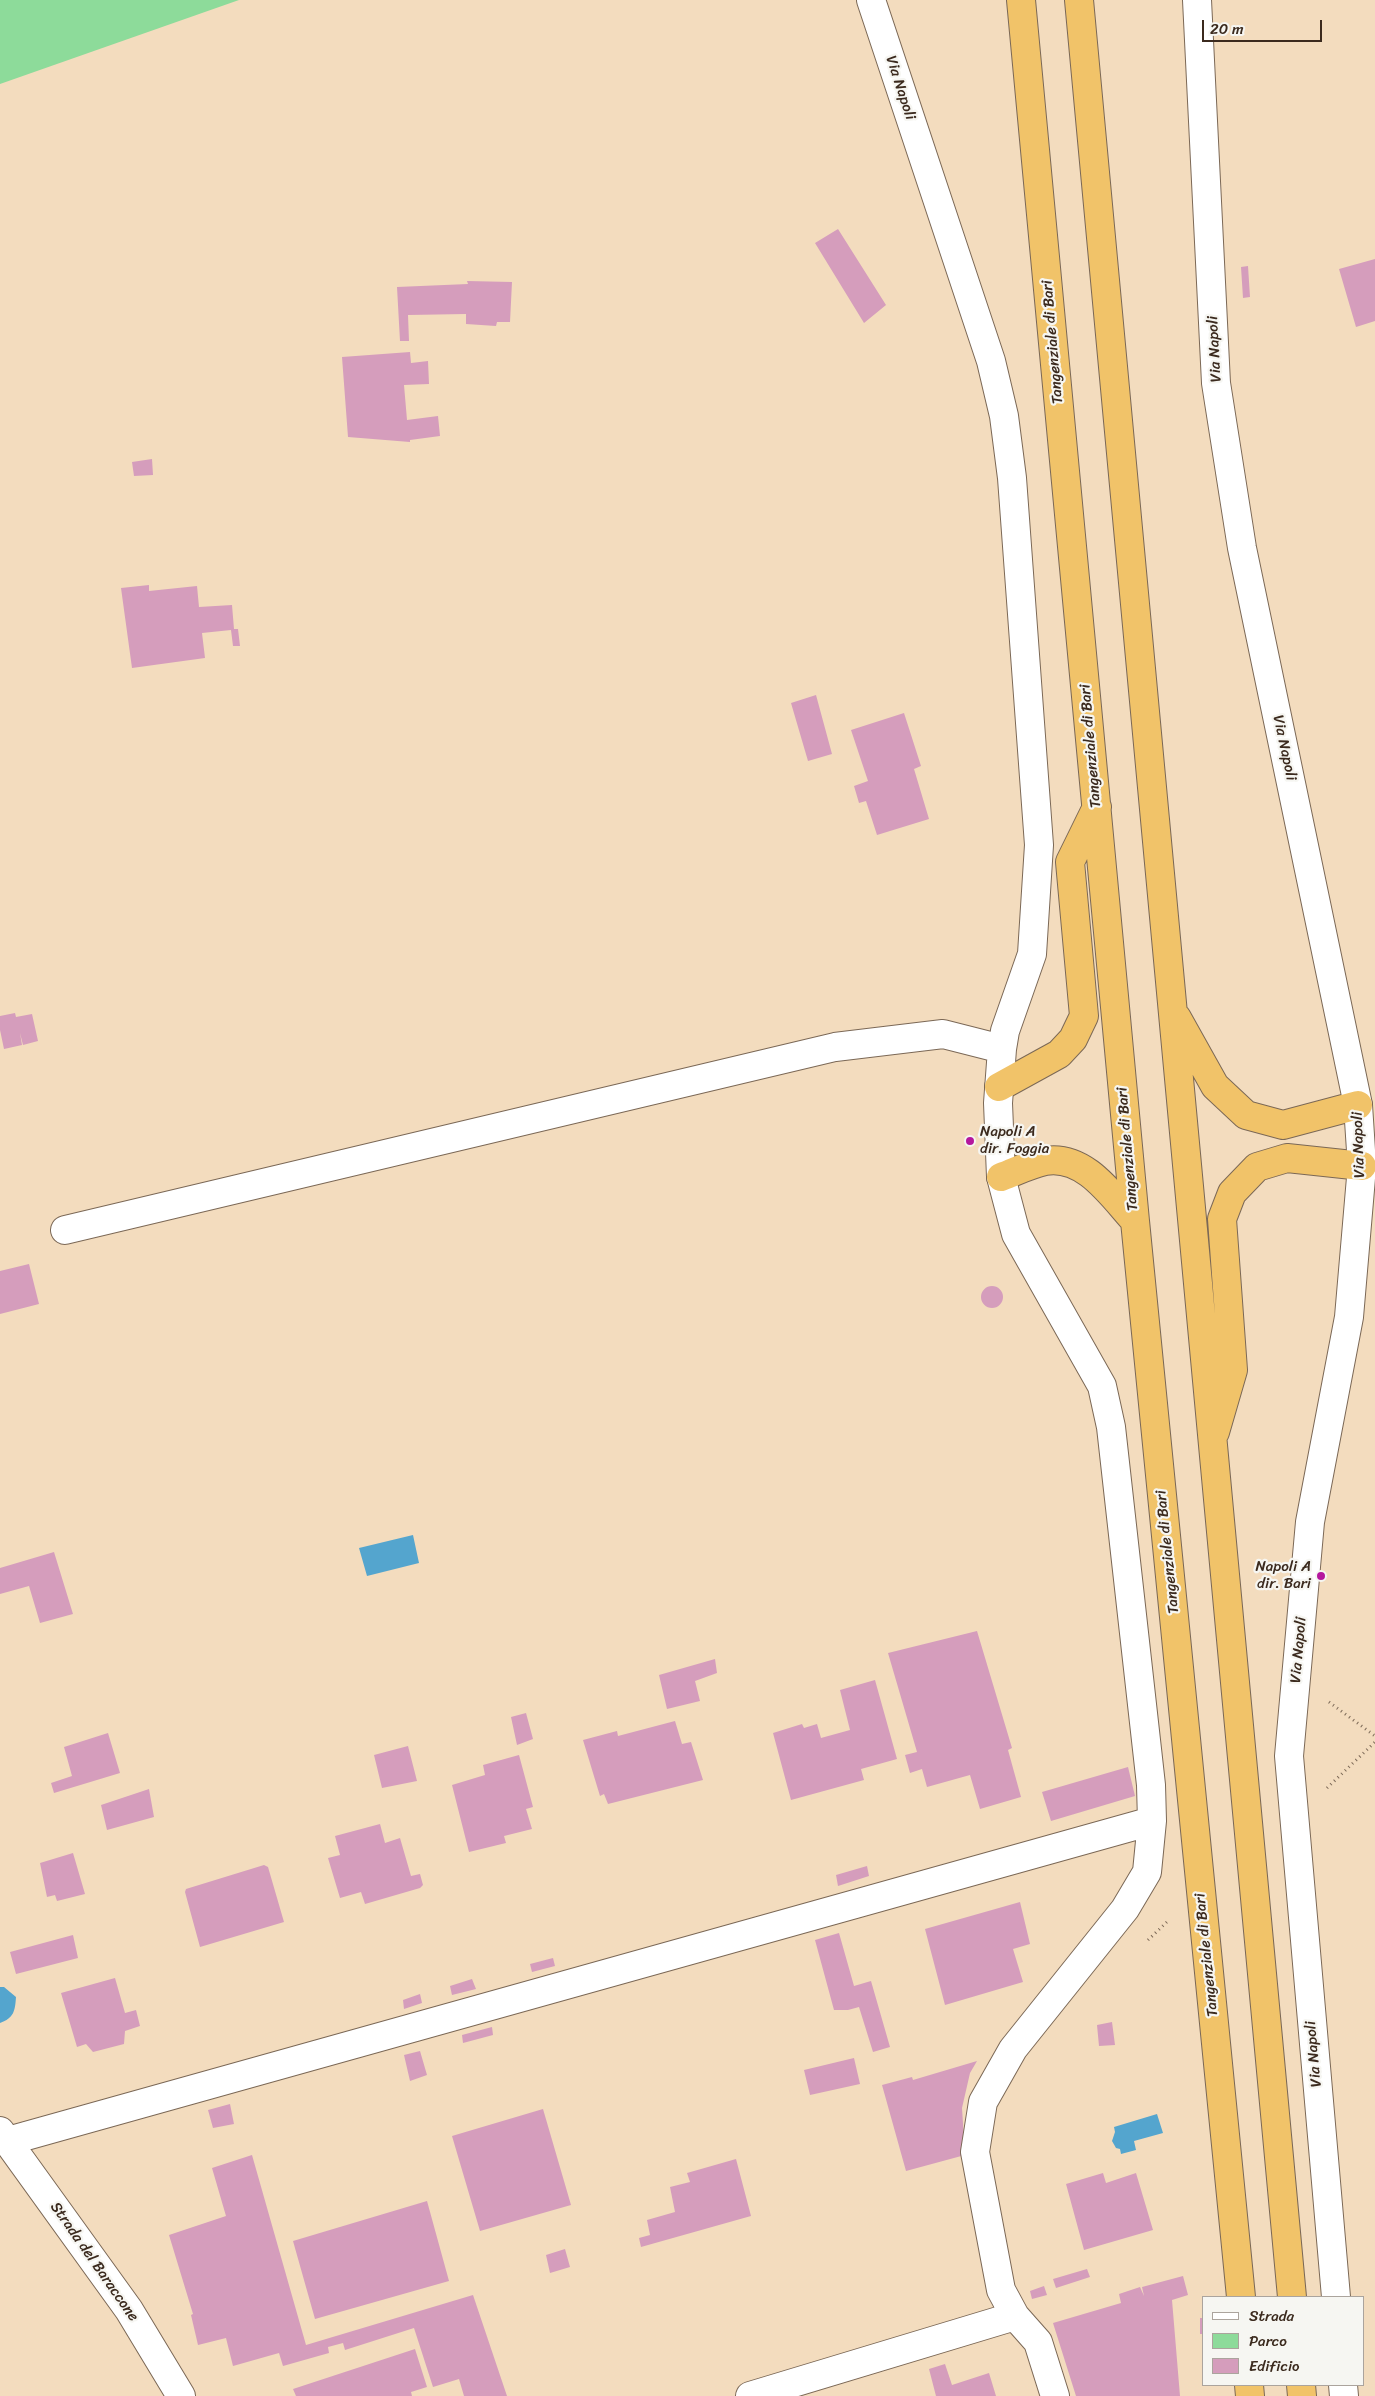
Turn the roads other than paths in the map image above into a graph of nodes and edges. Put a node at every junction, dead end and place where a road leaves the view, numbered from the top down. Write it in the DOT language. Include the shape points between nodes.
graph roads {
  1 [pos="871,0"];
  2 [pos="1020,0"];
  3 [pos="1079,0"];
  4 [pos="1197,0"];
  5 [pos="1097,807"];
  6 [pos="1173,1010"];
  7 [pos="1002,1049"];
  8 [pos="999,1087"];
  9 [pos="1358,1105"];
  10 [pos="1362,1166"];
  11 [pos="1001,1178"];
  12 [pos="1135,1221"];
  13 [pos="65,1230"];
  14 [pos="1211,1447"];
  15 [pos="1152,1822"];
  16 [pos="4,2136"];
  17 [pos="1240,2296"];
  18 [pos="1292,2296"];
  19 [pos="1336,2296"];
  20 [pos="1015,2316"];
  21 [pos="182,2396"];
  22 [pos="750,2396"];
  23 [pos="1055,2396"];
  1 -- 7 [label="street, Via Napoli" via="991,361 1004,416 1012,478 1039,845 1032,954 1005,1031"];
  2 -- 5 [label="highway, Tangenziale di Bari"];
  3 -- 6 [label="highway"];
  4 -- 9 [label="street, Via Napoli" via="1216,383 1242,548"];
  5 -- 8 [label="highway" via="1070,862 1084,1016 1073,1039 1059,1054"];
  5 -- 12 [label="highway, Tangenziale di Bari"];
  6 -- 9 [label="highway" via="1215,1086 1246,1115 1283,1125"];
  6 -- 14 [label="highway"];
  7 -- 8 [label="street, Via Napoli"];
  7 -- 13 [label="street" via="943,1034 836,1047"];
  8 -- 11 [label="street, Via Napoli"];
  9 -- 10 [label="street, Via Napoli"];
  10 -- 14 [label="highway" via="1287,1158 1257,1167 1232,1192 1222,1219 1233,1370"];
  10 -- 19 [label="street, Via Napoli" via="1349,1317 1310,1522 1289,1756"];
  11 -- 12 [label="highway" via="1046,1160 1071,1163 1092,1174"];
  11 -- 15 [label="street, Via Napoli" via="1016,1234 1102,1386 1111,1427 1151,1785"];
  12 -- 17 [label="highway, Tangenziale di Bari"];
  14 -- 18 [label="highway"];
  15 -- 16 [label="street"];
  15 -- 20 [label="street, Via Napoli" via="1147,1872 1125,1909 1013,2049 983,2102 975,2152 1001,2290"];
  16 -- 21 [label="street, Strada del Baraccone" via="129,2310"];
  20 -- 22 [label="street"];
  20 -- 23 [label="street, Via Napoli" via="1038,2342"];
}
